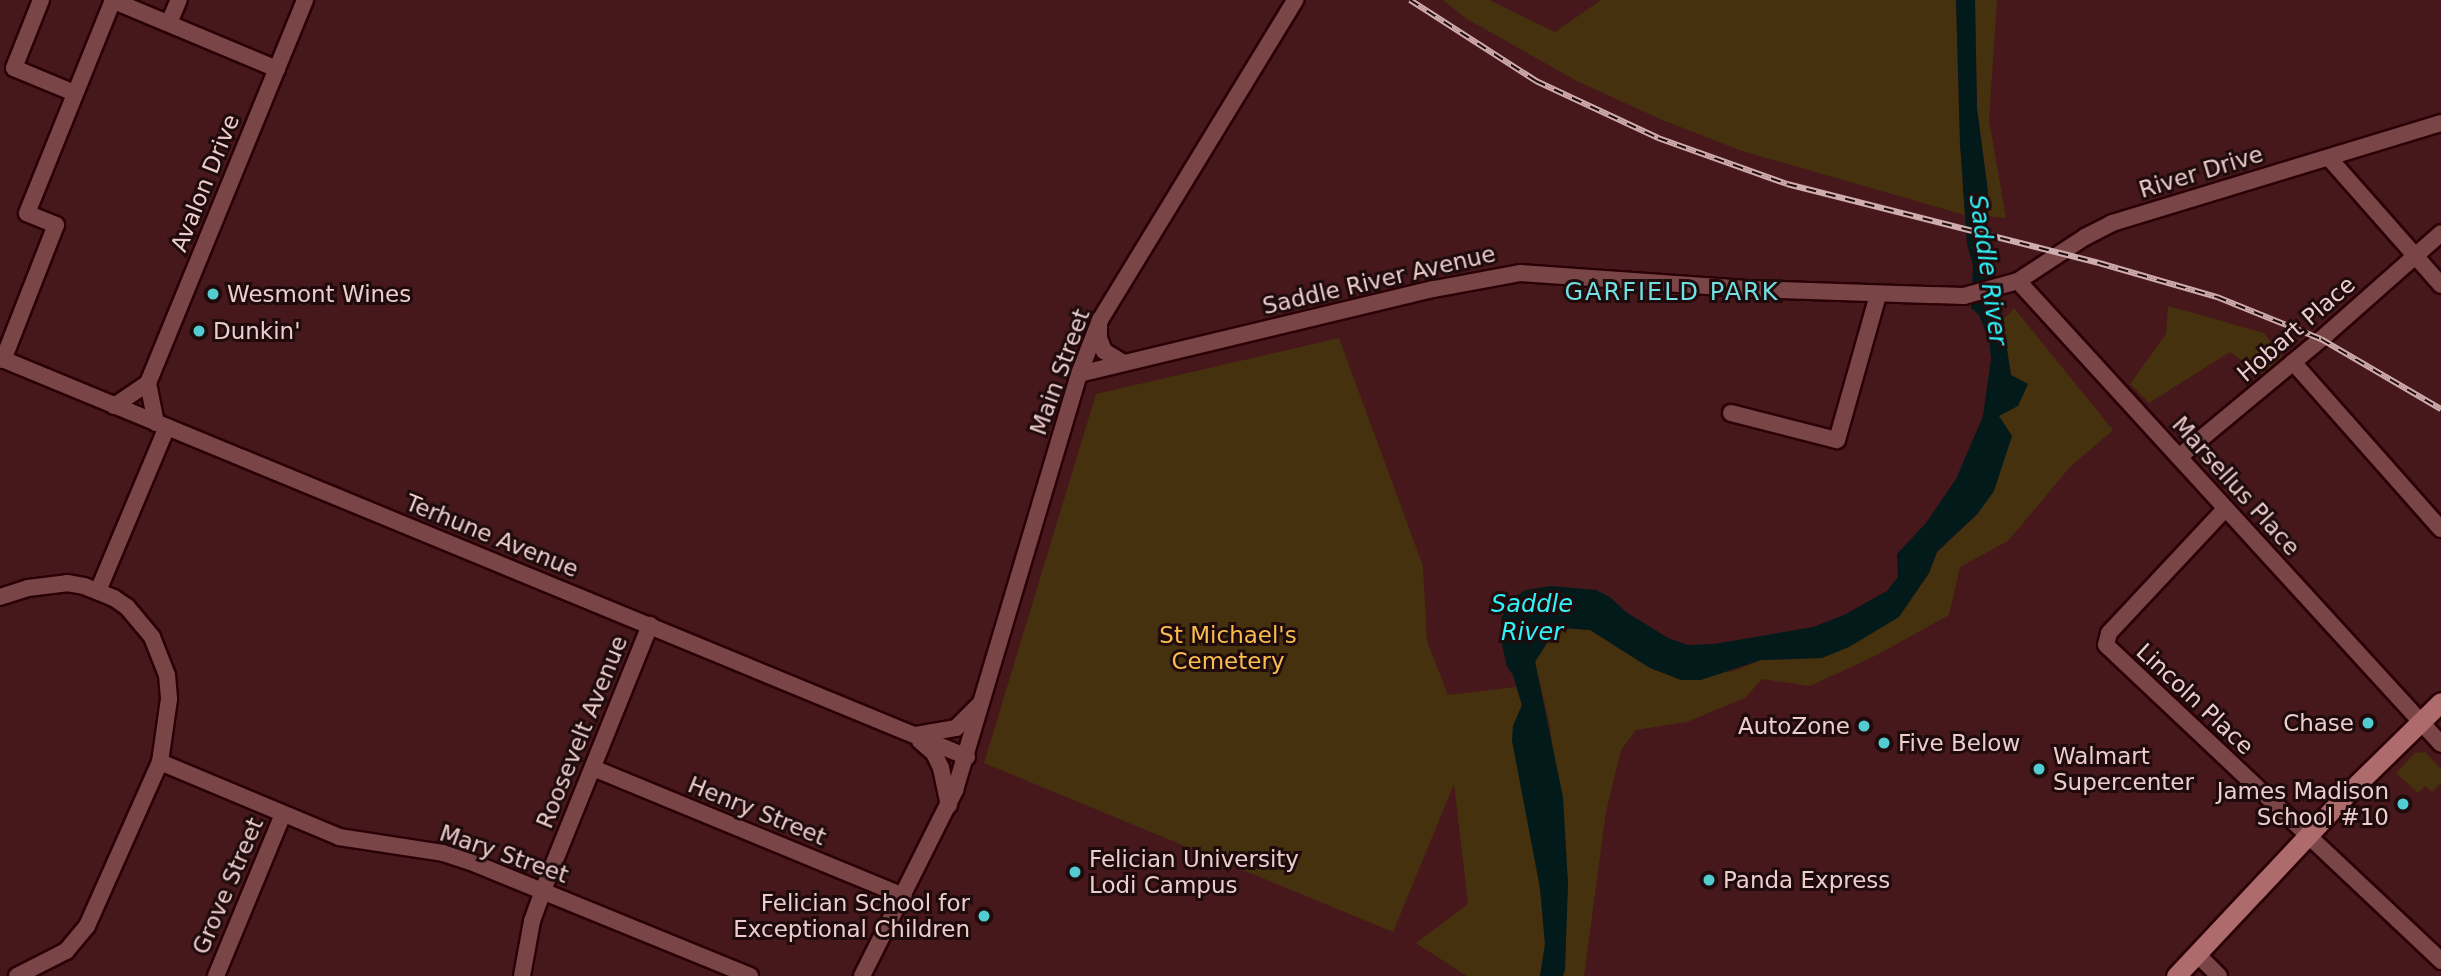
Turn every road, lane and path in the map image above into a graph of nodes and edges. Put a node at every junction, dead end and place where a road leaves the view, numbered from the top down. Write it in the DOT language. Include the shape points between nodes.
graph roads {
  1 [pos="41,0"];
  2 [pos="112,0"];
  3 [pos="179,0"];
  4 [pos="305,0"];
  5 [pos="1295,0"];
  6 [pos="169,23"];
  7 [pos="276,69"];
  8 [pos="74,93"];
  9 [pos="2441,123"];
  10 [pos="2329,158"];
  11 [pos="2441,233"];
  12 [pos="2415,255"];
  13 [pos="2014,283"];
  14 [pos="2441,285"];
  15 [pos="1988,292"];
  16 [pos="1878,295"];
  17 [pos="1100,320"];
  18 [pos="2,359"];
  19 [pos="2293,362"];
  20 [pos="1124,363"];
  21 [pos="1079,374"];
  22 [pos="148,383"];
  23 [pos="114,406"];
  24 [pos="1731,413"];
  25 [pos="162,425"];
  26 [pos="2179,457"];
  27 [pos="2225,509"];
  28 [pos="2441,529"];
  29 [pos="98,591"];
  30 [pos="0,597"];
  31 [pos="650,625"];
  32 [pos="983,701"];
  33 [pos="2441,702"];
  34 [pos="2420,721"];
  35 [pos="914,735"];
  36 [pos="2441,744"];
  37 [pos="967,757"];
  38 [pos="160,762"];
  39 [pos="593,768"];
  40 [pos="949,806"];
  41 [pos="283,814"];
  42 [pos="2308,837"];
  43 [pos="543,890"];
  44 [pos="904,896"];
  45 [pos="2197,954"];
  46 [pos="2441,961"];
  47 [pos="17,976"];
  48 [pos="216,976"];
  49 [pos="522,976"];
  50 [pos="751,976"];
  51 [pos="862,976"];
  52 [pos="2176,976"];
  53 [pos="2219,976"];
  1 -- 8 [label="street" via="14,68"];
  2 -- 6 [label="street"];
  2 -- 8 [label="street"];
  3 -- 6 [label="street"];
  4 -- 7 [label="street, Avalon Drive"];
  5 -- 17 [label="street, Main Street"];
  6 -- 7 [label="street"];
  7 -- 22 [label="street, Avalon Drive"];
  8 -- 18 [label="street" via="27,213 56,225"];
  9 -- 10 [label="street, River Drive"];
  10 -- 12 [label="street"];
  10 -- 13 [label="street, River Drive" via="2112,223"];
  11 -- 12 [label="street, Hobart Place"];
  12 -- 14 [label="street"];
  12 -- 19 [label="street, Hobart Place"];
  13 -- 15 [label="street, River Drive"];
  13 -- 26 [label="street, Marsellus Place"];
  15 -- 16 [label="street, Saddle River Avenue" via="1959,297"];
  16 -- 20 [label="street, Saddle River Avenue" via="1502,275"];
  16 -- 24 [label="street" via="1837,440"];
  17 -- 20 [label="street" via="1104,351"];
  17 -- 21 [label="street, Main Street"];
  18 -- 23 [label="street, Terhune Avenue"];
  19 -- 26 [label="street, Hobart Place"];
  19 -- 28 [label="street"];
  20 -- 21 [label="street, Saddle River Avenue"];
  21 -- 32 [label="street, Main Street"];
  22 -- 23 [label="street"];
  22 -- 25 [label="street"];
  23 -- 25 [label="street, Terhune Avenue"];
  25 -- 29 [label="street"];
  25 -- 31 [label="street, Terhune Avenue"];
  26 -- 27 [label="street, Marsellus Place"];
  27 -- 34 [label="street, Marsellus Place"];
  27 -- 42 [label="street, Lincoln Place" via="2105,641"];
  29 -- 30 [label="street" via="67,583 48,584"];
  29 -- 38 [label="street" via="127,607 141,622 163,661 169,699"];
  31 -- 35 [label="street, Terhune Avenue"];
  31 -- 39 [label="street, Roosevelt Avenue"];
  32 -- 35 [label="street" via="956,727"];
  32 -- 37 [label="street, Main Street"];
  33 -- 34 [label="main road"];
  34 -- 36 [label="street, Marsellus Place"];
  34 -- 42 [label="main road"];
  35 -- 37 [label="street, Terhune Avenue"];
  35 -- 40 [label="street" via="941,768"];
  37 -- 40 [label="street, Main Street"];
  38 -- 41 [label="street, Mary Street"];
  38 -- 47 [label="street" via="87,926 66,951"];
  39 -- 43 [label="street, Roosevelt Avenue"];
  39 -- 44 [label="street, Henry Street"];
  40 -- 44 [label="street, Main Street"];
  41 -- 43 [label="street, Mary Street" via="340,837 443,853"];
  41 -- 48 [label="street, Grove Street"];
  42 -- 45 [label="main road"];
  42 -- 46 [label="street, Lincoln Place"];
  43 -- 49 [label="street, Roosevelt Avenue"];
  43 -- 50 [label="street, Mary Street"];
  44 -- 51 [label="street, Main Street"];
  45 -- 52 [label="main road"];
  45 -- 53 [label="street"];
}
